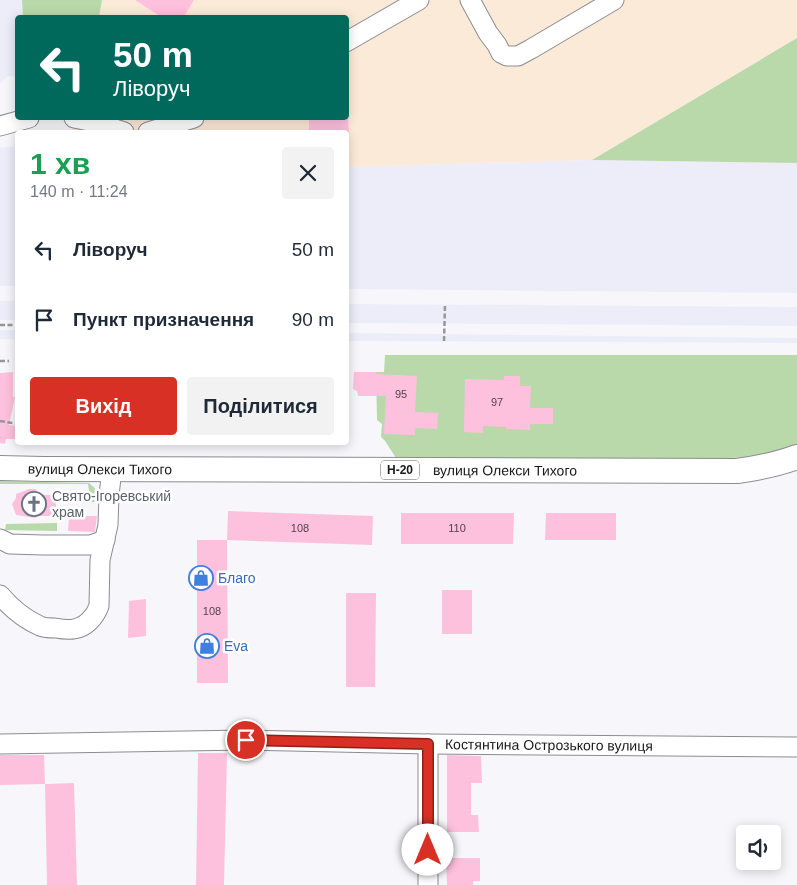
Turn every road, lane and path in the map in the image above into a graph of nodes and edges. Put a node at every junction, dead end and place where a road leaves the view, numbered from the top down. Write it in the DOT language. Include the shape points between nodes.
graph roads {
  1 [pos="419,0"];
  2 [pos="470,0"];
  3 [pos="614,0"];
  4 [pos="349,40"];
  5 [pos="22,120"];
  6 [pos="84,120"];
  7 [pos="187,120"];
  8 [pos="0,126"];
  9 [pos="118,130"];
  10 [pos="155,130"];
  11 [pos="445,304"];
  12 [pos="0,325"];
  13 [pos="15,325"];
  14 [pos="444,341"];
  15 [pos="9,361"];
  16 [pos="0,362"];
  17 [pos="0,421"];
  18 [pos="15,424"];
  19 [pos="797,457"];
  20 [pos="0,468"];
  21 [pos="112,469"];
  22 [pos="105,540"];
  23 [pos="3,544"];
  24 [pos="0,595"];
  25 [pos="0,744"];
  26 [pos="428,744"];
  27 [pos="797,747"];
  28 [pos="428,885"];
  1 -- 4 [label="street"];
  2 -- 3 [label="street" via="501,53 518,56"];
  5 -- 8 [label="street"];
  6 -- 9 [label="street"];
  7 -- 10 [label="street"];
  11 -- 14 [label="path"];
  12 -- 13 [label="path"];
  15 -- 16 [label="path"];
  17 -- 18 [label="path"];
  19 -- 21 [label="main road, вулиця Олекси Тихого / Н-20" via="761,468 736,471"];
  20 -- 21 [label="main road, вулиця Олекси Тихого / Н-20"];
  21 -- 22 [label="street"];
  22 -- 23 [label="street" via="91,545"];
  22 -- 24 [label="street" via="100,554 99,606 92,619 81,627 73,630 42,627 9,606"];
  25 -- 26 [label="street, Костянтина Острозького вулиця" via="246,740"];
  26 -- 27 [label="street, Костянтина Острозького вулиця"];
  26 -- 28 [label="street"];
}
